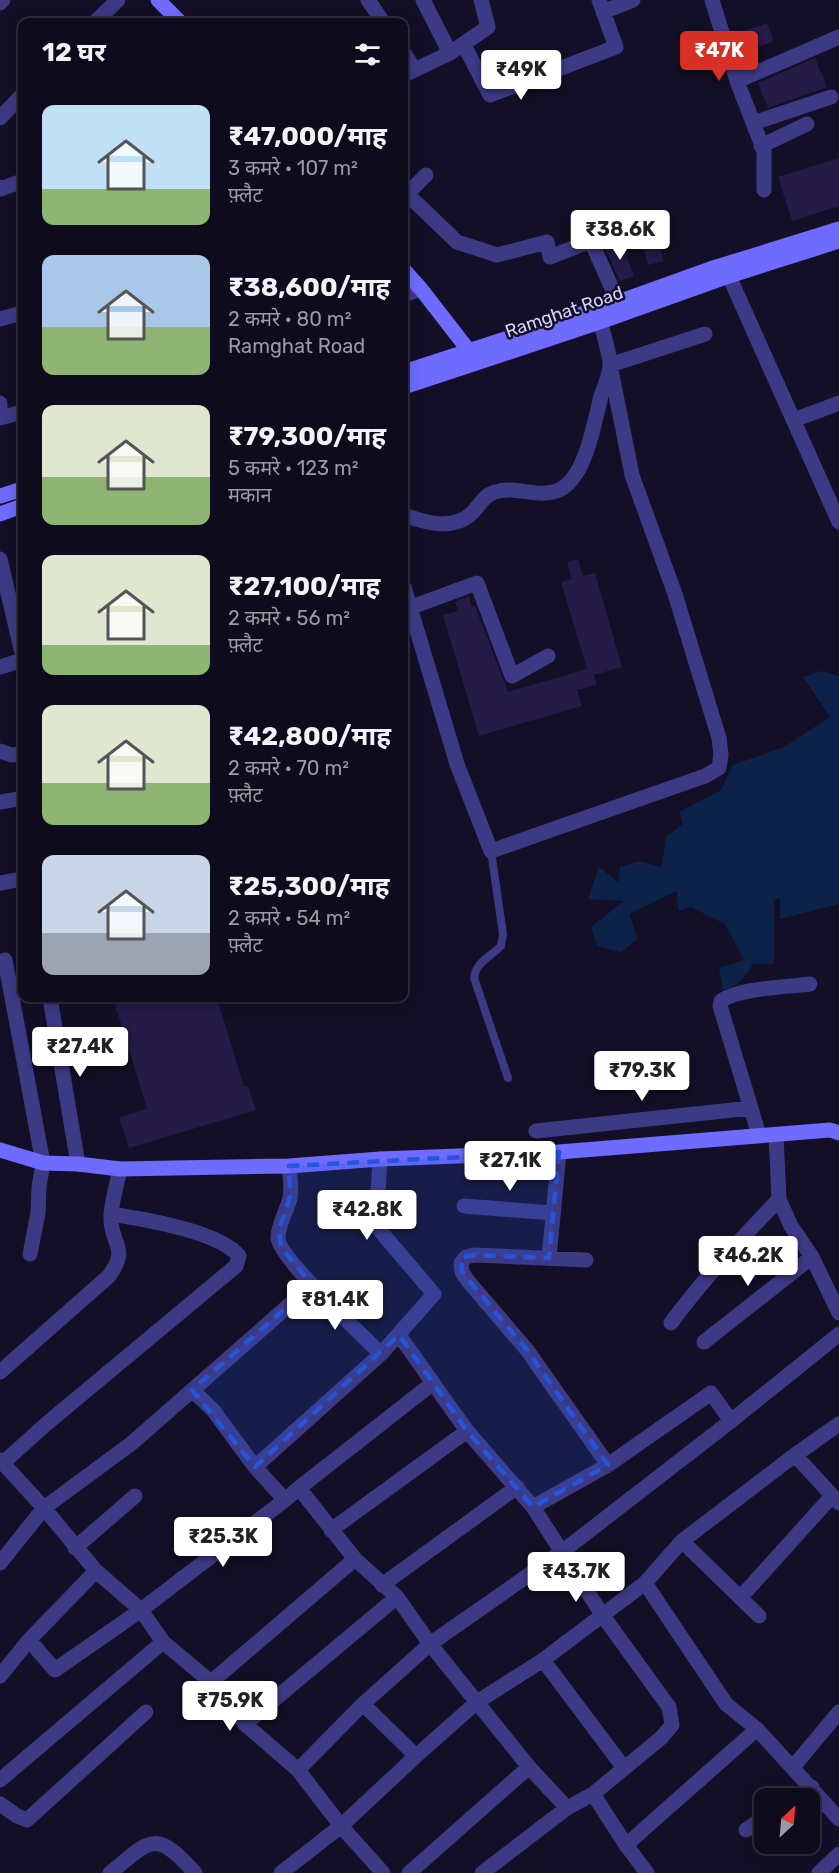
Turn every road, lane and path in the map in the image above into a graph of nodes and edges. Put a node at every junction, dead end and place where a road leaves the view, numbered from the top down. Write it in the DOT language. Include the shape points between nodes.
graph roads {
  1 [pos="118,0"];
  2 [pos="368,0"];
  3 [pos="423,0"];
  4 [pos="481,0"];
  5 [pos="633,0"];
  6 [pos="712,0"];
  7 [pos="162,1"];
  8 [pos="601,6"];
  9 [pos="99,18"];
  10 [pos="177,18"];
  11 [pos="380,18"];
  12 [pos="839,37"];
  13 [pos="457,49"];
  14 [pos="409,73"];
  15 [pos="737,81"];
  16 [pos="831,97"];
  17 [pos="18,99"];
  18 [pos="0,118"];
  19 [pos="753,123"];
  20 [pos="807,124"];
  21 [pos="761,146"];
  22 [pos="426,175"];
  23 [pos="18,183"];
  24 [pos="0,187"];
  25 [pos="764,190"];
  26 [pos="408,193"];
  27 [pos="408,195"];
  28 [pos="839,229"];
  29 [pos="839,241"];
  30 [pos="800,247"];
  31 [pos="408,274"];
  32 [pos="729,276"];
  33 [pos="421,289"];
  34 [pos="408,294"];
  35 [pos="618,302"];
  36 [pos="18,314"];
  37 [pos="598,315"];
  38 [pos="0,319"];
  39 [pos="705,334"];
  40 [pos="473,356"];
  41 [pos="610,365"];
  42 [pos="408,371"];
  43 [pos="408,385"];
  44 [pos="0,403"];
  45 [pos="839,403"];
  46 [pos="0,408"];
  47 [pos="18,413"];
  48 [pos="0,418"];
  49 [pos="794,420"];
  50 [pos="18,490"];
  51 [pos="0,496"];
  52 [pos="18,507"];
  53 [pos="0,514"];
  54 [pos="408,517"];
  55 [pos="839,522"];
  56 [pos="0,559"];
  57 [pos="4,596"];
  58 [pos="408,604"];
  59 [pos="409,608"];
  60 [pos="18,640"];
  61 [pos="548,656"];
  62 [pos="18,661"];
  63 [pos="0,667"];
  64 [pos="0,751"];
  65 [pos="18,754"];
  66 [pos="18,799"];
  67 [pos="0,802"];
  68 [pos="491,851"];
  69 [pos="18,880"];
  70 [pos="0,884"];
  71 [pos="0,962"];
  72 [pos="810,984"];
  73 [pos="51,1002"];
  74 [pos="508,1078"];
  75 [pos="751,1108"];
  76 [pos="536,1131"];
  77 [pos="839,1133"];
  78 [pos="759,1135"];
  79 [pos="776,1135"];
  80 [pos="0,1150"];
  81 [pos="559,1152"];
  82 [pos="380,1159"];
  83 [pos="43,1163"];
  84 [pos="78,1164"];
  85 [pos="289,1166"];
  86 [pos="120,1168"];
  87 [pos="779,1199"];
  88 [pos="464,1206"];
  89 [pos="554,1213"];
  90 [pos="111,1214"];
  91 [pos="30,1254"];
  92 [pos="812,1257"];
  93 [pos="549,1258"];
  94 [pos="586,1260"];
  95 [pos="312,1285"];
  96 [pos="839,1313"];
  97 [pos="671,1323"];
  98 [pos="839,1334"];
  99 [pos="399,1335"];
  100 [pos="704,1342"];
  101 [pos="381,1354"];
  102 [pos="0,1372"];
  103 [pos="434,1383"];
  104 [pos="192,1390"];
  105 [pos="731,1421"];
  106 [pos="839,1424"];
  107 [pos="467,1431"];
  108 [pos="795,1455"];
  109 [pos="2,1461"];
  110 [pos="608,1465"];
  111 [pos="255,1467"];
  112 [pos="517,1487"];
  113 [pos="299,1488"];
  114 [pos="135,1496"];
  115 [pos="836,1499"];
  116 [pos="285,1500"];
  117 [pos="533,1507"];
  118 [pos="44,1508"];
  119 [pos="331,1530"];
  120 [pos="682,1541"];
  121 [pos="75,1548"];
  122 [pos="563,1551"];
  123 [pos="355,1559"];
  124 [pos="0,1563"];
  125 [pos="96,1571"];
  126 [pos="645,1583"];
  127 [pos="382,1585"];
  128 [pos="397,1597"];
  129 [pos="740,1598"];
  130 [pos="141,1610"];
  131 [pos="603,1616"];
  132 [pos="759,1616"];
  133 [pos="29,1640"];
  134 [pos="163,1642"];
  135 [pos="430,1644"];
  136 [pos="543,1660"];
  137 [pos="0,1676"];
  138 [pos="211,1682"];
  139 [pos="477,1702"];
  140 [pos="363,1704"];
  141 [pos="146,1712"];
  142 [pos="839,1712"];
  143 [pos="245,1724"];
  144 [pos="757,1729"];
  145 [pos="416,1756"];
  146 [pos="529,1767"];
  147 [pos="793,1767"];
  148 [pos="624,1768"];
  149 [pos="298,1770"];
  150 [pos="0,1780"];
  151 [pos="812,1787"];
  152 [pos="593,1794"];
  153 [pos="0,1804"];
  154 [pos="567,1808"];
  155 [pos="839,1819"];
  156 [pos="754,1825"];
  157 [pos="341,1826"];
  158 [pos="746,1830"];
  159 [pos="626,1845"];
  160 [pos="839,1854"];
  161 [pos="110,1873"];
  162 [pos="195,1873"];
  163 [pos="282,1873"];
  164 [pos="383,1873"];
  165 [pos="409,1873"];
  166 [pos="482,1873"];
  167 [pos="647,1873"];
  168 [pos="819,1873"];
  1 -- 9 [label="street"];
  2 -- 11 [label="street"];
  3 -- 13 [label="street"];
  4 -- 13 [label="street" via="488,27"];
  5 -- 8 [label="street"];
  6 -- 15 [label="street"];
  7 -- 10 [label="street"];
  8 -- 13 [label="street" via="616,47 490,95"];
  12 -- 15 [label="street"];
  13 -- 14 [label="street"];
  15 -- 19 [label="street"];
  16 -- 19 [label="street"];
  17 -- 18 [label="street"];
  19 -- 21 [label="street"];
  20 -- 21 [label="street"];
  21 -- 25 [label="street"];
  22 -- 26 [label="street"];
  23 -- 24 [label="street"];
  27 -- 35 [label="street" via="457,242 497,255 547,242 550,257 591,241"];
  28 -- 30 [label="street, Ramghat Road"];
  29 -- 30 [label="street, Ramghat Road"];
  30 -- 32 [label="street, Ramghat Road"];
  30 -- 35 [label="street, Ramghat Road" via="710,268"];
  31 -- 33 [label="street"];
  32 -- 37 [label="street, Ramghat Road"];
  32 -- 49 [label="street"];
  33 -- 34 [label="street"];
  33 -- 40 [label="street"];
  35 -- 37 [label="street, Ramghat Road"];
  36 -- 38 [label="street"];
  37 -- 40 [label="street, Ramghat Road"];
  37 -- 41 [label="street"];
  39 -- 41 [label="street"];
  40 -- 42 [label="street, Ramghat Road"];
  40 -- 43 [label="street, Ramghat Road"];
  41 -- 54 [label="street" via="585,456 572,481 558,490 540,493 507,489 494,492 460,522 422,522"];
  41 -- 68 [label="street" via="632,474 675,594 719,738 719,768"];
  44 -- 46 [label="street"];
  45 -- 49 [label="street"];
  47 -- 48 [label="street"];
  49 -- 55 [label="street"];
  50 -- 51 [label="street"];
  52 -- 53 [label="street"];
  56 -- 57 [label="street"];
  57 -- 60 [label="street"];
  58 -- 59 [label="street"];
  59 -- 61 [label="street" via="477,583 512,676"];
  59 -- 68 [label="street" via="457,764"];
  62 -- 63 [label="street"];
  64 -- 65 [label="street"];
  66 -- 67 [label="street"];
  68 -- 74 [label="lane" via="503,934 501,946 481,963 474,978"];
  69 -- 70 [label="street"];
  71 -- 83 [label="street" via="5,960"];
  72 -- 75 [label="street" via="741,993 721,1001"];
  73 -- 84 [label="street"];
  75 -- 76 [label="street"];
  75 -- 78 [label="street"];
  77 -- 79 [label="street" via="830,1130"];
  78 -- 79 [label="street"];
  78 -- 81 [label="street"];
  79 -- 87 [label="street"];
  80 -- 83 [label="street"];
  81 -- 82 [label="street"];
  81 -- 89 [label="street"];
  82 -- 85 [label="street"];
  82 -- 99 [label="street" via="376,1226 434,1294"];
  83 -- 84 [label="street"];
  83 -- 91 [label="street"];
  84 -- 86 [label="street"];
  85 -- 86 [label="street"];
  85 -- 95 [label="street" via="290,1196 278,1239"];
  86 -- 90 [label="street"];
  87 -- 92 [label="street"];
  87 -- 97 [label="street" via="725,1255"];
  88 -- 89 [label="street"];
  89 -- 93 [label="street"];
  90 -- 102 [label="street" via="120,1255 117,1266"];
  90 -- 109 [label="street" via="151,1220 233,1248 239,1256 236,1266"];
  92 -- 96 [label="street"];
  92 -- 100 [label="street"];
  93 -- 94 [label="street"];
  93 -- 110 [label="street" via="474,1255 461,1263 462,1272 527,1350"];
  95 -- 101 [label="street"];
  95 -- 104 [label="street"];
  98 -- 105 [label="street"];
  99 -- 101 [label="street"];
  99 -- 103 [label="street"];
  101 -- 111 [label="street"];
  103 -- 107 [label="street"];
  103 -- 113 [label="street"];
  104 -- 111 [label="street" via="213,1410"];
  104 -- 118 [label="street" via="132,1443"];
  105 -- 110 [label="street" via="711,1393"];
  105 -- 122 [label="street"];
  106 -- 108 [label="street"];
  107 -- 112 [label="street"];
  107 -- 119 [label="street"];
  108 -- 115 [label="street"];
  108 -- 120 [label="street"];
  109 -- 118 [label="street"];
  110 -- 117 [label="street"];
  111 -- 116 [label="street"];
  112 -- 117 [label="street"];
  112 -- 127 [label="street"];
  113 -- 116 [label="street"];
  113 -- 119 [label="street"];
  114 -- 121 [label="street"];
  115 -- 129 [label="street"];
  116 -- 130 [label="street"];
  117 -- 122 [label="street"];
  118 -- 121 [label="street"];
  118 -- 124 [label="street"];
  119 -- 123 [label="street"];
  120 -- 126 [label="street"];
  120 -- 129 [label="street"];
  121 -- 125 [label="street"];
  122 -- 131 [label="street"];
  122 -- 135 [label="street"];
  123 -- 127 [label="street"];
  123 -- 138 [label="street"];
  125 -- 130 [label="street"];
  125 -- 133 [label="street"];
  126 -- 131 [label="street"];
  126 -- 144 [label="street" via="726,1704"];
  127 -- 128 [label="street"];
  128 -- 135 [label="street"];
  128 -- 143 [label="street"];
  129 -- 132 [label="street"];
  130 -- 133 [label="street" via="56,1670"];
  130 -- 134 [label="street"];
  131 -- 136 [label="street"];
  131 -- 148 [label="street" via="669,1707 672,1725 662,1738"];
  133 -- 137 [label="street"];
  134 -- 138 [label="street"];
  134 -- 150 [label="street"];
  135 -- 139 [label="street"];
  135 -- 140 [label="street"];
  136 -- 139 [label="street"];
  136 -- 148 [label="street"];
  138 -- 143 [label="street"];
  139 -- 145 [label="street"];
  139 -- 146 [label="street"];
  140 -- 145 [label="street"];
  140 -- 149 [label="street"];
  141 -- 153 [label="street" via="27,1820"];
  142 -- 147 [label="street"];
  143 -- 149 [label="street"];
  144 -- 147 [label="street"];
  144 -- 159 [label="street"];
  145 -- 157 [label="street"];
  146 -- 154 [label="street"];
  146 -- 165 [label="street"];
  147 -- 151 [label="street"];
  148 -- 152 [label="street"];
  149 -- 157 [label="street"];
  151 -- 155 [label="street"];
  152 -- 154 [label="street"];
  152 -- 159 [label="street"];
  154 -- 166 [label="street"];
  156 -- 158 [label="street"];
  157 -- 163 [label="street"];
  157 -- 164 [label="street"];
  159 -- 167 [label="street"];
  160 -- 168 [label="street"];
  161 -- 162 [label="street" via="146,1844 162,1844"];
}
